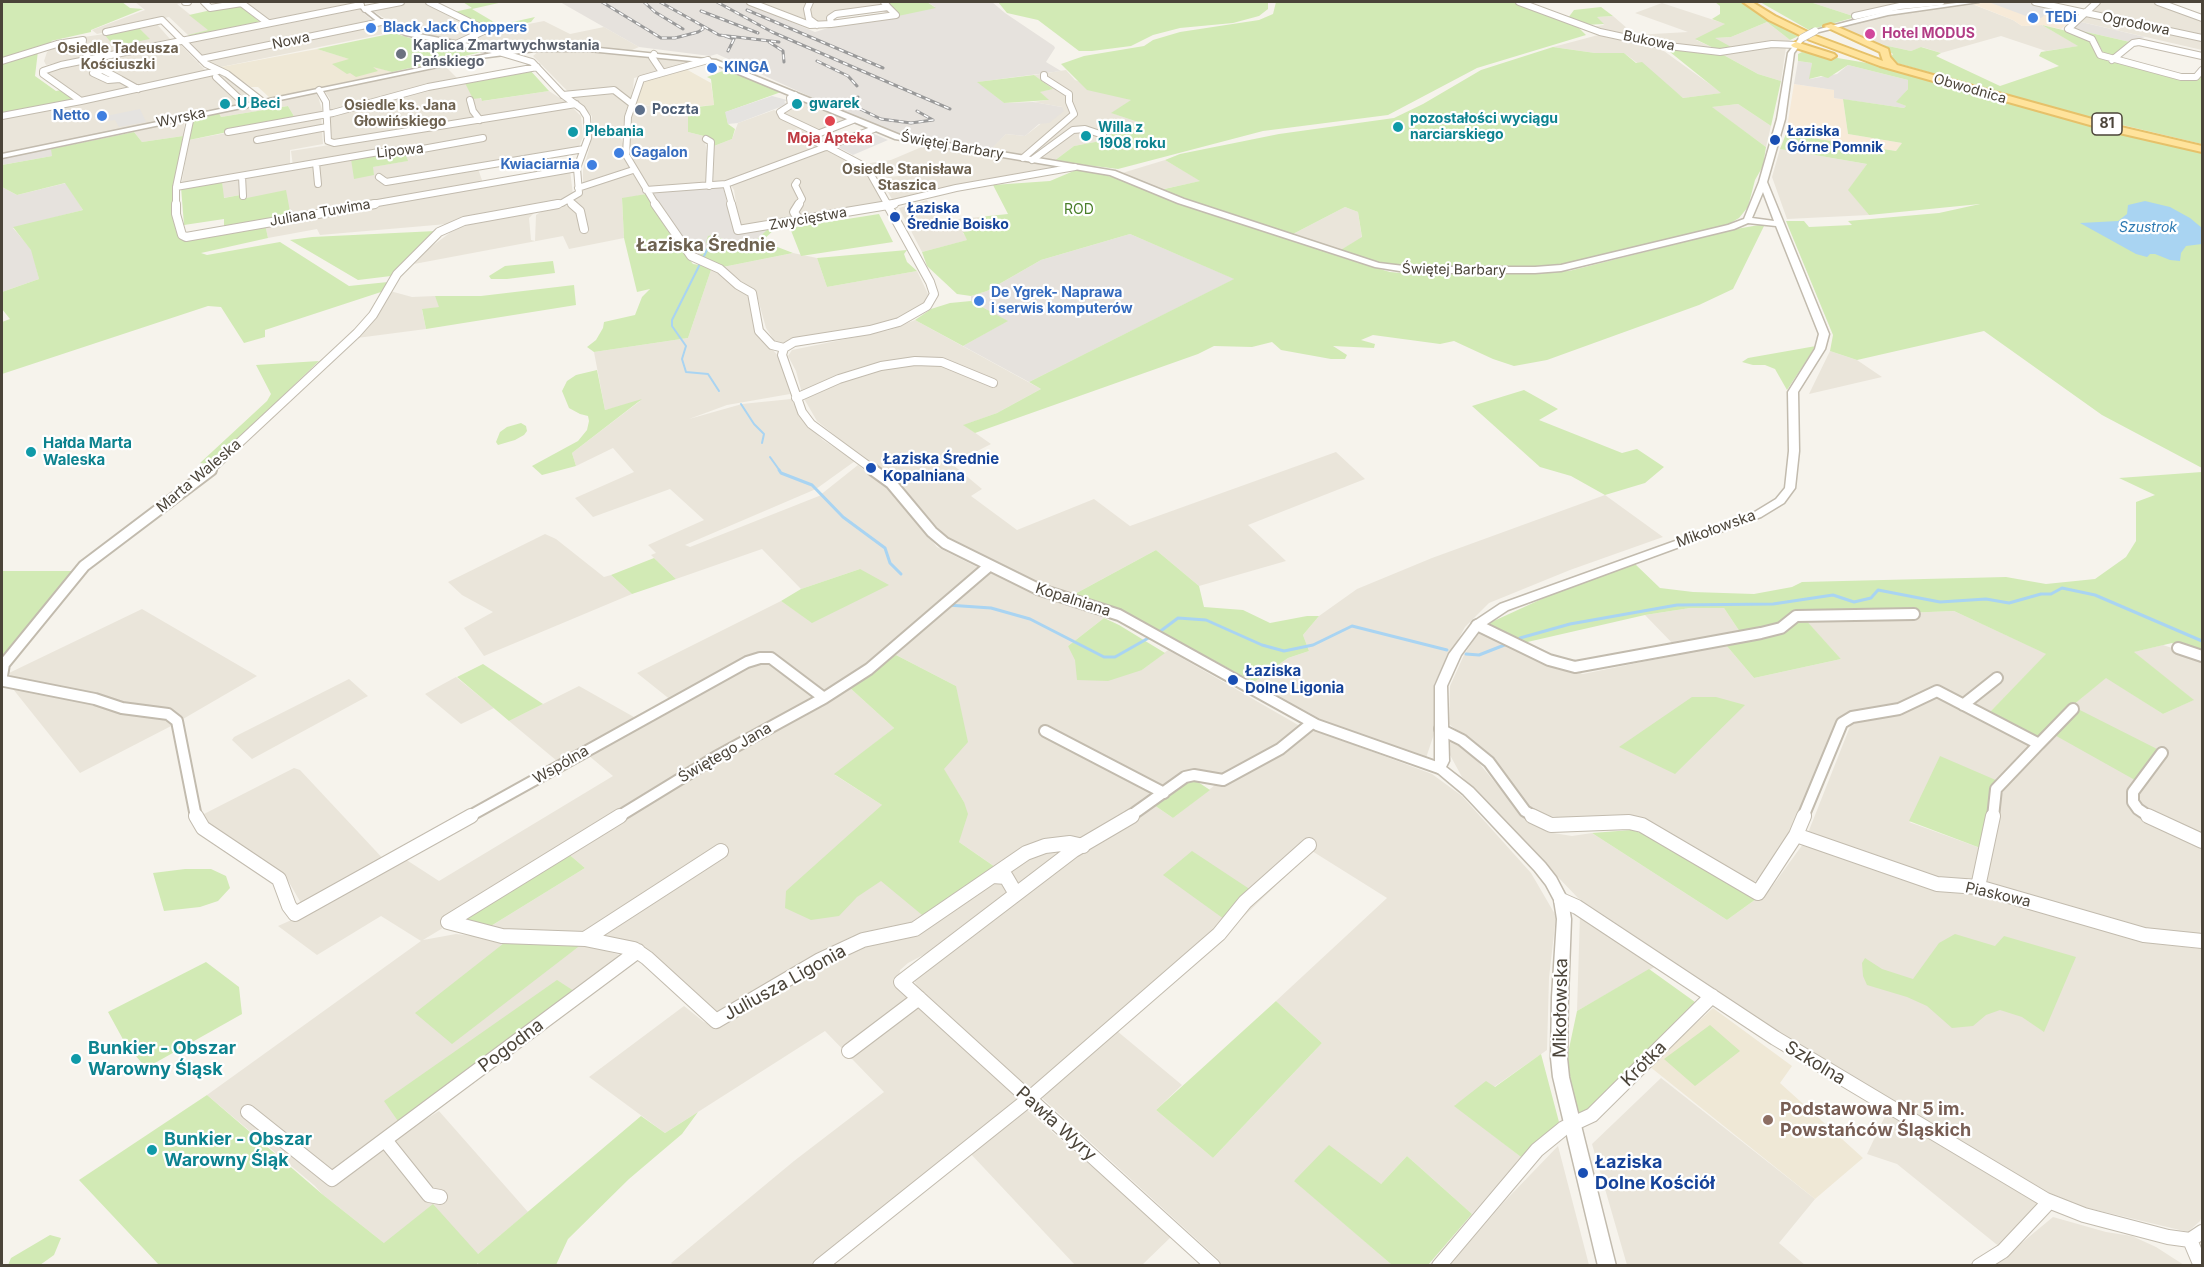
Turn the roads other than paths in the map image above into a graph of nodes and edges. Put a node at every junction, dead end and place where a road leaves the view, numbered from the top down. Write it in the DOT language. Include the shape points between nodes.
graph roads {
  1 [pos="204,2"];
  2 [pos="241,2"];
  3 [pos="401,2"];
  4 [pos="429,2"];
  5 [pos="750,2"];
  6 [pos="810,2"];
  7 [pos="1519,2"];
  8 [pos="1747,2"];
  9 [pos="1755,2"];
  10 [pos="1941,2"];
  11 [pos="1976,2"];
  12 [pos="2035,2"];
  13 [pos="2097,2"];
  14 [pos="2158,2"];
  15 [pos="886,4"];
  16 [pos="361,5"];
  17 [pos="2084,12"];
  18 [pos="1855,16"];
  19 [pos="2202,18"];
  20 [pos="381,22"];
  21 [pos="268,23"];
  22 [pos="831,24"];
  23 [pos="817,25"];
  24 [pos="1828,26"];
  25 [pos="1815,31"];
  26 [pos="106,32"];
  27 [pos="1841,33"];
  28 [pos="2202,38"];
  29 [pos="182,40"];
  30 [pos="83,41"];
  31 [pos="55,43"];
  32 [pos="1797,43"];
  33 [pos="456,44"];
  34 [pos="468,46"];
  35 [pos="69,47"];
  36 [pos="502,52"];
  37 [pos="56,53"];
  38 [pos="518,53"];
  39 [pos="487,55"];
  40 [pos="653,55"];
  41 [pos="1849,56"];
  42 [pos="2202,56"];
  43 [pos="89,59"];
  44 [pos="201,59"];
  45 [pos="708,60"];
  46 [pos="2112,60"];
  47 [pos="2,61"];
  48 [pos="1887,61"];
  49 [pos="537,67"];
  50 [pos="2202,70"];
  51 [pos="662,72"];
  52 [pos="217,74"];
  53 [pos="1044,75"];
  54 [pos="121,80"];
  55 [pos="138,89"];
  56 [pos="319,90"];
  57 [pos="567,95"];
  58 [pos="795,95"];
  59 [pos="470,100"];
  60 [pos="81,101"];
  61 [pos="263,102"];
  62 [pos="576,104"];
  63 [pos="632,104"];
  64 [pos="246,105"];
  65 [pos="43,108"];
  66 [pos="326,114"];
  67 [pos="2,116"];
  68 [pos="191,116"];
  69 [pos="480,120"];
  70 [pos="853,120"];
  71 [pos="2,123"];
  72 [pos="327,127"];
  73 [pos="874,129"];
  74 [pos="228,132"];
  75 [pos="818,133"];
  76 [pos="1103,135"];
  77 [pos="483,138"];
  78 [pos="706,139"];
  79 [pos="257,140"];
  80 [pos="827,147"];
  81 [pos="405,148"];
  82 [pos="2202,148"];
  83 [pos="584,149"];
  84 [pos="379,152"];
  85 [pos="2,156"];
  86 [pos="1023,158"];
  87 [pos="1032,160"];
  88 [pos="316,163"];
  89 [pos="1052,163"];
  90 [pos="1076,167"];
  91 [pos="577,168"];
  92 [pos="633,170"];
  93 [pos="1056,171"];
  94 [pos="242,176"];
  95 [pos="379,177"];
  96 [pos="797,182"];
  97 [pos="1762,182"];
  98 [pos="318,184"];
  99 [pos="726,184"];
  100 [pos="709,186"];
  101 [pos="176,187"];
  102 [pos="578,188"];
  103 [pos="646,190"];
  104 [pos="243,196"];
  105 [pos="569,201"];
  106 [pos="888,205"];
  107 [pos="799,220"];
  108 [pos="1747,220"];
  109 [pos="1781,224"];
  110 [pos="584,229"];
  111 [pos="784,348"];
  112 [pos="993,383"];
  113 [pos="796,398"];
  114 [pos="989,566"];
  115 [pos="1914,614"];
  116 [pos="1477,625"];
  117 [pos="2178,648"];
  118 [pos="2202,656"];
  119 [pos="2,677"];
  120 [pos="1997,678"];
  121 [pos="824,698"];
  122 [pos="1963,705"];
  123 [pos="2073,709"];
  124 [pos="1312,723"];
  125 [pos="1440,729"];
  126 [pos="1045,731"];
  127 [pos="2039,744"];
  128 [pos="2162,753"];
  129 [pos="1439,768"];
  130 [pos="1164,793"];
  131 [pos="1796,836"];
  132 [pos="2202,841"];
  133 [pos="1076,844"];
  134 [pos="1309,845"];
  135 [pos="721,851"];
  136 [pos="993,876"];
  137 [pos="1978,887"];
  138 [pos="1016,894"];
  139 [pos="1561,900"];
  140 [pos="295,914"];
  141 [pos="448,922"];
  142 [pos="585,939"];
  143 [pos="2202,942"];
  144 [pos="638,951"];
  145 [pos="1712,996"];
  146 [pos="919,998"];
  147 [pos="849,1051"];
  148 [pos="1029,1099"];
  149 [pos="248,1112"];
  150 [pos="1572,1126"];
  151 [pos="385,1140"];
  152 [pos="440,1197"];
  153 [pos="2049,1202"];
  154 [pos="2196,1236"];
  155 [pos="820,1266"];
  156 [pos="1213,1266"];
  157 [pos="1439,1266"];
  158 [pos="1607,1266"];
  159 [pos="1979,1266"];
  160 [pos="2201,1266"];
  1 -- 2 [label="street" via="210,8"];
  2 -- 21 [label="street"];
  3 -- 16 [label="street"];
  4 -- 33 [label="street" via="486,30"];
  5 -- 23 [label="street" via="804,24"];
  6 -- 23 [label="street" via="808,19"];
  7 -- 32 [label="street, Bukowa" via="1600,32 1660,45 1720,52"];
  8 -- 41 [label="main road"];
  9 -- 48 [label="main road, Obwodnica / 81" via="1814,35"];
  10 -- 18 [label="street"];
  11 -- 24 [label="street" via="1904,10"];
  12 -- 17 [label="street, Ogrodowa"];
  13 -- 17 [label="street"];
  14 -- 19 [label="street"];
  15 -- 22 [label="street" via="836,14 830,18"];
  15 -- 22 [label="street" via="896,15"];
  16 -- 20 [label="street"];
  16 -- 21 [label="street"];
  17 -- 28 [label="street, Ogrodowa"];
  17 -- 46 [label="street" via="2068,29 2092,39 2100,55"];
  20 -- 33 [label="street" via="407,34"];
  20 -- 44 [label="street, Nowa"];
  21 -- 29 [label="street"];
  22 -- 23 [label="street"];
  24 -- 25 [label="street"];
  24 -- 27 [label="main road"];
  25 -- 27 [label="main road"];
  25 -- 32 [label="street, bridge"];
  26 -- 29 [label="street" via="162,20"];
  27 -- 48 [label="main road" via="1887,53"];
  29 -- 43 [label="street"];
  29 -- 44 [label="street"];
  30 -- 31 [label="street"];
  30 -- 35 [label="street"];
  30 -- 43 [label="street"];
  31 -- 37 [label="street"];
  31 -- 47 [label="street"];
  32 -- 41 [label="main road" via="1820,52"];
  32 -- 97 [label="street" via="1791,53 1781,119"];
  33 -- 34 [label="street"];
  34 -- 36 [label="street"];
  34 -- 39 [label="street" via="486,51"];
  36 -- 38 [label="street, Świętej Barbary"];
  36 -- 39 [label="street, Wyrska"];
  38 -- 40 [label="street, Świętej Barbary" via="571,48"];
  38 -- 49 [label="street"];
  39 -- 56 [label="street, Wyrska"];
  40 -- 45 [label="street, Świętej Barbary"];
  40 -- 51 [label="street"];
  41 -- 48 [label="main road"];
  42 -- 46 [label="street" via="2139,42"];
  43 -- 60 [label="street" via="43,72"];
  44 -- 52 [label="street"];
  45 -- 51 [label="street"];
  45 -- 58 [label="street, Świętej Barbary"];
  46 -- 50 [label="street" via="2181,77 2196,77"];
  48 -- 82 [label="main road, Obwodnica / 81" via="2109,128"];
  49 -- 57 [label="street"];
  49 -- 66 [label="street" via="428,87"];
  51 -- 63 [label="street" via="640,79"];
  52 -- 55 [label="street"];
  52 -- 61 [label="street" via="227,74"];
  52 -- 64 [label="street"];
  53 -- 86 [label="street, Świętej Barbary" via="1069,94 1074,114"];
  54 -- 55 [label="street"];
  55 -- 60 [label="street"];
  56 -- 61 [label="street, Wyrska"];
  56 -- 66 [label="street" via="326,102"];
  57 -- 62 [label="street"];
  57 -- 63 [label="street" via="614,90"];
  58 -- 70 [label="street, Świętej Barbary"];
  58 -- 75 [label="street" via="790,98 791,105 780,112 782,116"];
  59 -- 69 [label="street"];
  60 -- 65 [label="street"];
  61 -- 64 [label="street, Wyrska"];
  62 -- 69 [label="street"];
  62 -- 83 [label="street" via="589,126"];
  63 -- 92 [label="street" via="625,141"];
  64 -- 68 [label="street, Wyrska"];
  65 -- 67 [label="street"];
  65 -- 71 [label="street" via="42,115"];
  66 -- 72 [label="street"];
  66 -- 74 [label="street"];
  68 -- 85 [label="street, Wyrska"];
  68 -- 101 [label="street, Juliana Tuwima"];
  69 -- 72 [label="street" via="334,143 328,141"];
  70 -- 73 [label="street, Świętej Barbary"];
  70 -- 75 [label="street"];
  72 -- 79 [label="street"];
  73 -- 80 [label="street"];
  73 -- 86 [label="street, Świętej Barbary" via="914,141"];
  75 -- 80 [label="street" via="812,140"];
  76 -- 87 [label="street" via="1073,130"];
  77 -- 84 [label="street, Lipowa" via="406,152"];
  78 -- 100 [label="street" via="711,142"];
  80 -- 99 [label="street"];
  80 -- 106 [label="street" via="866,169"];
  81 -- 84 [label="street"];
  83 -- 91 [label="street"];
  83 -- 95 [label="street" via="386,182"];
  84 -- 88 [label="street, Lipowa"];
  86 -- 87 [label="street, Świętej Barbary"];
  87 -- 89 [label="street, Świętej Barbary"];
  88 -- 94 [label="street, Lipowa"];
  88 -- 98 [label="street"];
  89 -- 90 [label="street, Świętej Barbary"];
  89 -- 93 [label="street"];
  90 -- 93 [label="street, Zwycięstwa"];
  90 -- 108 [label="street, Świętej Barbary" via="1124,177 1181,201 1378,265 1412,270 1561,268"];
  91 -- 101 [label="street, Juliana Tuwima" via="186,237 176,214"];
  91 -- 102 [label="street"];
  92 -- 102 [label="street"];
  92 -- 103 [label="street"];
  93 -- 106 [label="street, Zwycięstwa" via="956,188"];
  94 -- 101 [label="street, Lipowa"];
  94 -- 104 [label="street"];
  96 -- 107 [label="street" via="802,199 794,212"];
  97 -- 108 [label="street"];
  97 -- 109 [label="street, Mikołowska"];
  99 -- 100 [label="street"];
  99 -- 107 [label="street, Zwycięstwa" via="738,230"];
  100 -- 103 [label="street"];
  102 -- 105 [label="street" via="579,193"];
  103 -- 111 [label="street" via="674,234 701,262 720,269 752,293 759,331 772,345"];
  105 -- 110 [label="street" via="580,211"];
  105 -- 119 [label="street, Marta Waleska" via="455,224 439,232 397,274 373,315 357,333 268,417 202,476 84,566 4,664"];
  106 -- 107 [label="street, Zwycięstwa"];
  106 -- 111 [label="street" via="930,282 933,299 913,316 886,326 794,342"];
  108 -- 109 [label="street"];
  109 -- 116 [label="street, Mikołowska" via="1824,334 1820,349 1793,392 1794,451 1786,495 1757,514 1515,603"];
  111 -- 113 [label="street, Kopalniana" via="782,355"];
  112 -- 113 [label="street" via="942,362 915,361 881,366"];
  113 -- 114 [label="street, Kopalniana" via="811,424 891,483 938,538"];
  114 -- 121 [label="street, Świętego Jana" via="869,669"];
  114 -- 124 [label="street, Kopalniana" via="1047,593 1103,609"];
  115 -- 116 [label="street" via="1796,616 1781,628 1761,633 1575,667 1549,660"];
  116 -- 125 [label="street, Mikołowska" via="1455,654 1441,686"];
  117 -- 118 [label="street"];
  119 -- 140 [label="street, Marta Waleska" via="4,681 122,708 168,714 177,721 197,821 279,879"];
  120 -- 122 [label="street"];
  121 -- 140 [label="street, Wspólna" via="771,658 747,662"];
  121 -- 141 [label="street, Świętego Jana" via="716,757"];
  122 -- 127 [label="street"];
  122 -- 131 [label="street" via="1937,691 1899,709 1852,717 1842,723"];
  123 -- 127 [label="street"];
  124 -- 129 [label="street, Kopalniana"];
  124 -- 130 [label="street" via="1280,749 1224,780 1194,775"];
  125 -- 129 [label="street, Mikołowska"];
  125 -- 131 [label="street" via="1462,740 1489,762 1525,811 1537,819 1551,825 1642,825 1758,893"];
  126 -- 130 [label="street"];
  127 -- 137 [label="street" via="1996,789"];
  128 -- 132 [label="street" via="2133,792 2133,802 2154,820"];
  129 -- 139 [label="street, Mikołowska" via="1459,783 1540,867"];
  130 -- 133 [label="street" via="1140,812"];
  131 -- 137 [label="street, Piaskowa" via="1937,884"];
  133 -- 136 [label="street" via="1045,846 1026,853"];
  133 -- 138 [label="street"];
  134 -- 148 [label="street" via="1245,902 1219,934"];
  135 -- 142 [label="street"];
  136 -- 138 [label="street" via="1006,877"];
  136 -- 144 [label="street, Juliusza Ligonia" via="915,929 863,940 820,960 716,1021"];
  137 -- 143 [label="street, Piaskowa" via="2144,935"];
  138 -- 146 [label="street, Pawła Wyry" via="901,982"];
  139 -- 145 [label="street, Szkolna"];
  139 -- 150 [label="street, Mikołowska" via="1564,919 1559,1058"];
  141 -- 142 [label="street, Juliusza Ligonia" via="502,936"];
  142 -- 144 [label="street, Juliusza Ligonia"];
  144 -- 151 [label="street, Pogodna"];
  145 -- 150 [label="street, Krótka" via="1592,1115"];
  145 -- 153 [label="street, Szkolna" via="1809,1059"];
  146 -- 147 [label="street"];
  146 -- 148 [label="street, Pawła Wyry"];
  148 -- 155 [label="street"];
  148 -- 156 [label="street, Pawła Wyry"];
  149 -- 151 [label="street, Pogodna" via="332,1179"];
  150 -- 157 [label="street, Krótka" via="1554,1134 1519,1169"];
  150 -- 158 [label="street, Mikołowska"];
  151 -- 152 [label="street" via="429,1195"];
  153 -- 154 [label="street, Szkolna" via="2168,1237"];
  153 -- 159 [label="street" via="2003,1251"];
  154 -- 160 [label="street, Szkolna"];
}
